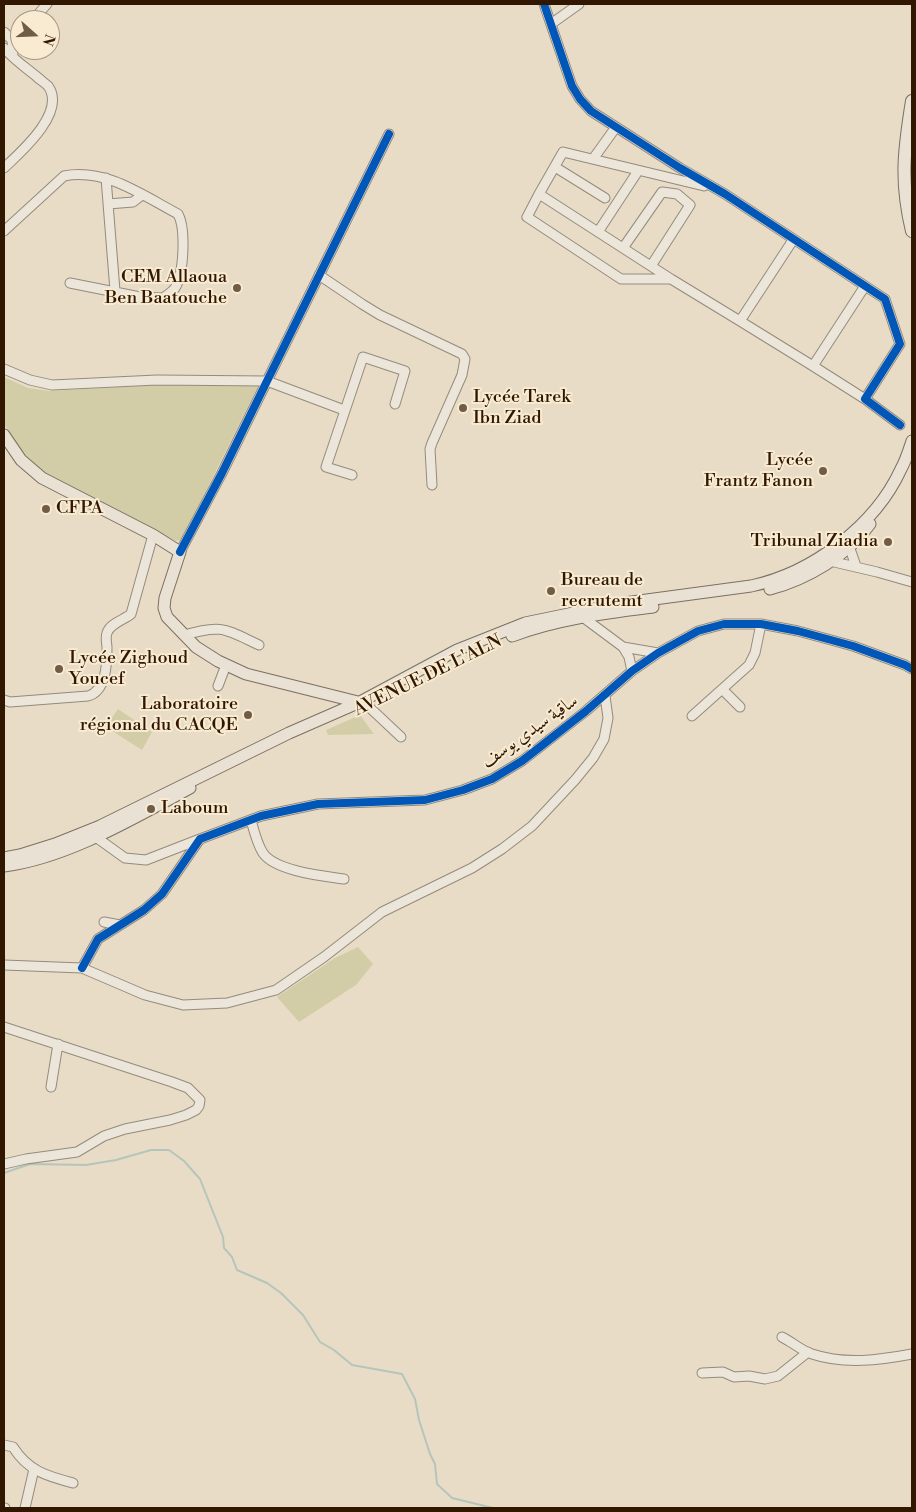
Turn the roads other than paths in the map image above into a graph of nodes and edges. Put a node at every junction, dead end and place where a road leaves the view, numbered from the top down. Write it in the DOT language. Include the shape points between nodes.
graph roads {
  1 [pos="544,4"];
  2 [pos="579,4"];
  3 [pos="551,24"];
  4 [pos="4,32"];
  5 [pos="9,50"];
  6 [pos="912,101"];
  7 [pos="616,127"];
  8 [pos="389,134"];
  9 [pos="592,159"];
  10 [pos="555,166"];
  11 [pos="4,168"];
  12 [pos="638,171"];
  13 [pos="106,178"];
  14 [pos="713,188"];
  15 [pos="539,194"];
  16 [pos="142,195"];
  17 [pos="605,198"];
  18 [pos="108,204"];
  19 [pos="4,231"];
  20 [pos="598,232"];
  21 [pos="912,232"];
  22 [pos="793,240"];
  23 [pos="624,248"];
  24 [pos="651,266"];
  25 [pos="319,275"];
  26 [pos="671,279"];
  27 [pos="70,283"];
  28 [pos="865,286"];
  29 [pos="114,291"];
  30 [pos="740,321"];
  31 [pos="813,366"];
  32 [pos="4,369"];
  33 [pos="266,381"];
  34 [pos="866,399"];
  35 [pos="395,404"];
  36 [pos="344,410"];
  37 [pos="900,424"];
  38 [pos="4,435"];
  39 [pos="912,441"];
  40 [pos="912,459"];
  41 [pos="352,475"];
  42 [pos="432,485"];
  43 [pos="152,535"];
  44 [pos="848,542"];
  45 [pos="180,552"];
  46 [pos="828,558"];
  47 [pos="856,566"];
  48 [pos="912,582"];
  49 [pos="583,614"];
  50 [pos="762,624"];
  51 [pos="184,635"];
  52 [pos="259,645"];
  53 [pos="624,647"];
  54 [pos="658,653"];
  55 [pos="226,665"];
  56 [pos="912,669"];
  57 [pos="632,671"];
  58 [pos="218,686"];
  59 [pos="724,690"];
  60 [pos="605,696"];
  61 [pos="4,700"];
  62 [pos="364,704"];
  63 [pos="740,706"];
  64 [pos="692,716"];
  65 [pos="401,737"];
  66 [pos="252,820"];
  67 [pos="92,833"];
  68 [pos="200,839"];
  69 [pos="4,858"];
  70 [pos="4,866"];
  71 [pos="344,879"];
  72 [pos="104,922"];
  73 [pos="120,925"];
  74 [pos="4,965"];
  75 [pos="82,968"];
  76 [pos="4,1027"];
  77 [pos="58,1044"];
  78 [pos="51,1087"];
  79 [pos="4,1164"];
  80 [pos="782,1337"];
  81 [pos="808,1352"];
  82 [pos="912,1354"];
  83 [pos="702,1373"];
  84 [pos="4,1445"];
  85 [pos="34,1469"];
  86 [pos="73,1483"];
  87 [pos="25,1508"];
  1 -- 3 [label="street"];
  2 -- 3 [label="street"];
  3 -- 7 [label="street" via="572,86 580,99"];
  4 -- 5 [label="street" via="12,40"];
  5 -- 11 [label="street" via="48,87 52,107 31,142"];
  6 -- 21 [label="highway" via="906,135 904,193"];
  7 -- 9 [label="street"];
  7 -- 14 [label="street"];
  8 -- 25 [label="street"];
  9 -- 10 [label="street" via="564,152"];
  9 -- 12 [label="street"];
  10 -- 15 [label="street"];
  10 -- 17 [label="street"];
  12 -- 14 [label="street"];
  12 -- 20 [label="street"];
  13 -- 16 [label="street"];
  13 -- 18 [label="street"];
  13 -- 19 [label="street" via="64,176"];
  14 -- 22 [label="street"];
  15 -- 20 [label="street"];
  15 -- 26 [label="street" via="527,217 621,279"];
  16 -- 18 [label="street" via="133,202"];
  16 -- 29 [label="street" via="178,214 181,220 184,232 180,274 175,287 162,298"];
  18 -- 29 [label="street"];
  20 -- 23 [label="street"];
  22 -- 28 [label="street"];
  22 -- 30 [label="street"];
  23 -- 24 [label="street"];
  23 -- 24 [label="street" via="662,192 677,194 690,205"];
  24 -- 26 [label="street"];
  25 -- 33 [label="street"];
  25 -- 42 [label="street" via="362,304 462,354 465,359 462,375 430,449"];
  26 -- 30 [label="street"];
  27 -- 29 [label="street"];
  28 -- 31 [label="street"];
  28 -- 34 [label="street" via="885,299 900,344"];
  30 -- 31 [label="street"];
  31 -- 34 [label="street"];
  32 -- 33 [label="street" via="52,385 158,380"];
  33 -- 36 [label="street"];
  33 -- 45 [label="street"];
  34 -- 37 [label="street"];
  35 -- 36 [label="street" via="405,371 363,357"];
  36 -- 41 [label="street" via="326,467"];
  38 -- 43 [label="main road" via="21,460 42,478"];
  39 -- 44 [label="main road" via="893,484"];
  40 -- 44 [label="main road" via="867,528"];
  43 -- 45 [label="main road"];
  43 -- 61 [label="street" via="131,614 110,627 106,636 104,679 98,691 88,696"];
  44 -- 46 [label="main road"];
  44 -- 47 [label="street"];
  45 -- 51 [label="main road" via="164,608 167,617"];
  46 -- 47 [label="street"];
  46 -- 49 [label="main road" via="766,583"];
  47 -- 48 [label="street"];
  49 -- 53 [label="street"];
  49 -- 62 [label="main road" via="524,623 483,639 457,650"];
  50 -- 54 [label="street, ساقية سيدي يوسف" via="724,624 698,630"];
  50 -- 56 [label="street, ساقية سيدي يوسف" via="853,646"];
  50 -- 59 [label="street" via="749,666"];
  51 -- 52 [label="street" via="216,628"];
  51 -- 55 [label="main road" via="196,648"];
  53 -- 54 [label="street"];
  53 -- 57 [label="street"];
  54 -- 57 [label="street, ساقية سيدي يوسف"];
  55 -- 58 [label="street"];
  55 -- 62 [label="main road" via="246,674"];
  57 -- 60 [label="street, ساقية سيدي يوسف"];
  59 -- 63 [label="street"];
  59 -- 64 [label="street"];
  60 -- 66 [label="street, ساقية سيدي يوسف" via="522,761 492,779 463,790 425,800 318,804"];
  60 -- 75 [label="street" via="608,718 604,739 593,758 532,826 472,868 382,912 276,990 227,1003 183,1005 145,995"];
  62 -- 65 [label="street"];
  62 -- 67 [label="main road" via="289,733"];
  66 -- 68 [label="street, ساقية سيدي يوسف"];
  66 -- 71 [label="street" via="263,854 273,862 301,872"];
  67 -- 68 [label="street, ساقية سيدي يوسف" via="125,858 146,860"];
  67 -- 69 [label="main road"];
  67 -- 70 [label="main road" via="53,854"];
  68 -- 73 [label="street" via="162,894"];
  72 -- 73 [label="street"];
  73 -- 75 [label="street" via="98,939"];
  74 -- 75 [label="street"];
  76 -- 77 [label="street"];
  77 -- 78 [label="street"];
  77 -- 79 [label="street" via="188,1088 200,1100 200,1106 186,1116 104,1136 77,1152"];
  80 -- 81 [label="street"];
  81 -- 82 [label="street" via="832,1359 859,1360"];
  81 -- 83 [label="street" via="778,1376 734,1377 723,1372"];
  84 -- 85 [label="street" via="13,1447"];
  85 -- 86 [label="street" via="46,1476"];
  85 -- 87 [label="street"];
}
